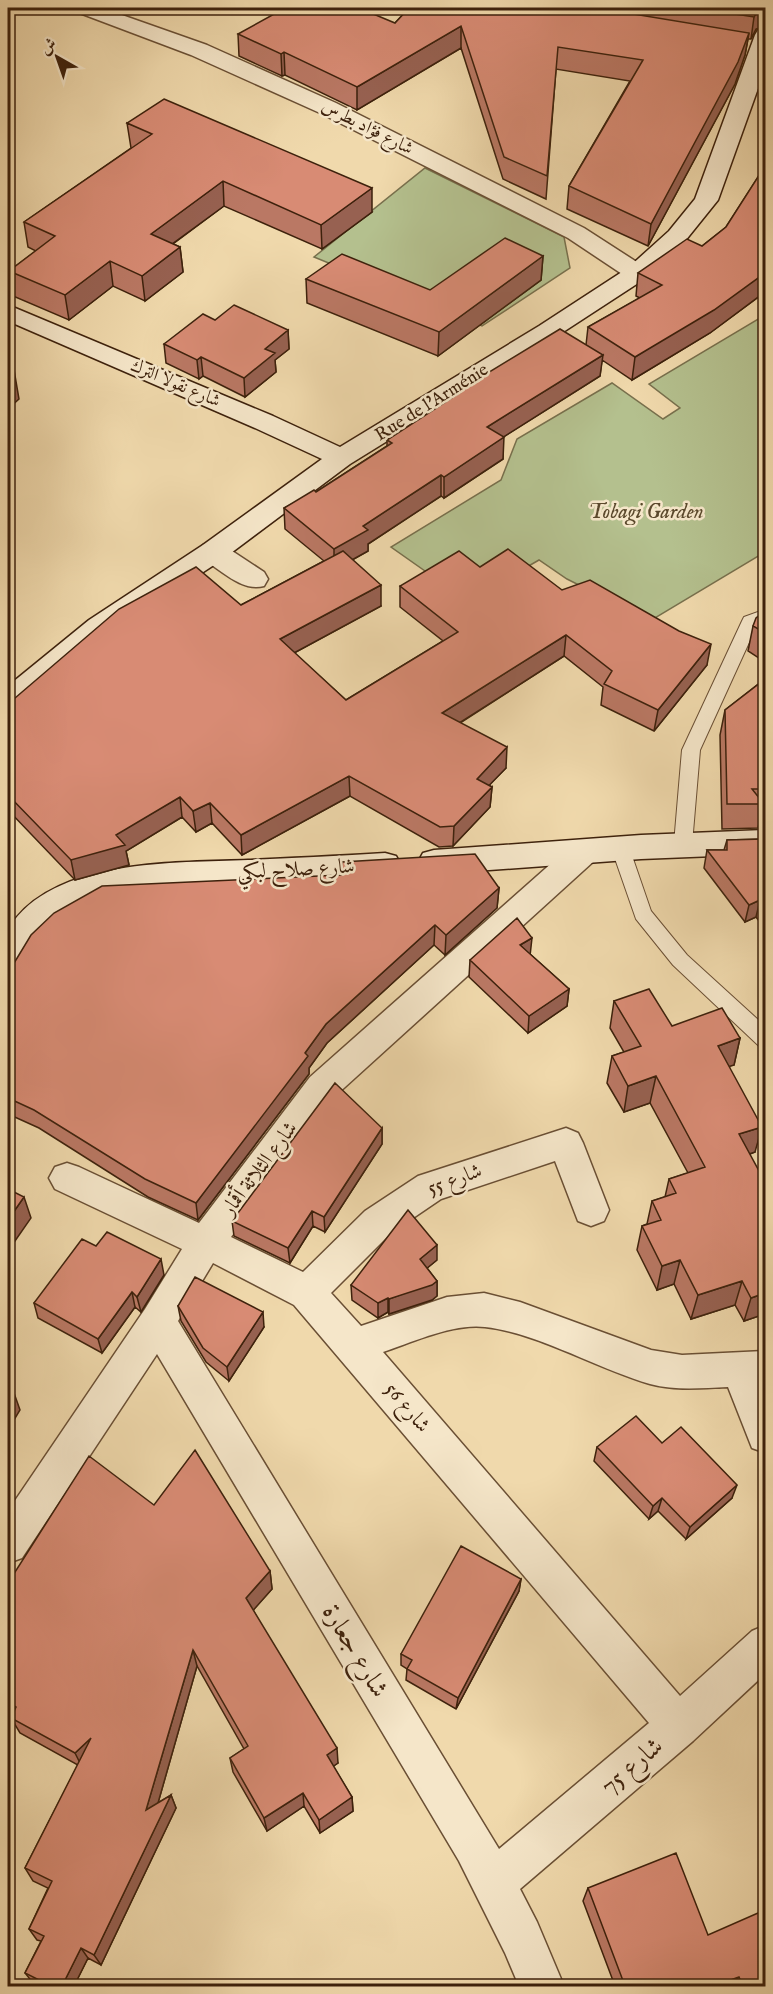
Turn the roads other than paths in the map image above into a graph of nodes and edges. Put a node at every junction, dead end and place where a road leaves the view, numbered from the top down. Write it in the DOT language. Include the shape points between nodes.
graph roads {
  1 [pos="84,8"];
  2 [pos="754,43"];
  3 [pos="637,273"];
  4 [pos="8,312"];
  5 [pos="341,458"];
  6 [pos="213,552"];
  7 [pos="254,579"];
  8 [pos="765,615"];
  9 [pos="8,700"];
  10 [pos="765,842"];
  11 [pos="683,844"];
  12 [pos="621,850"];
  13 [pos="583,853"];
  14 [pos="8,956"];
  15 [pos="765,1040"];
  16 [pos="68,1178"];
  17 [pos="591,1210"];
  18 [pos="206,1242"];
  19 [pos="307,1293"];
  20 [pos="158,1321"];
  21 [pos="354,1345"];
  22 [pos="753,1369"];
  23 [pos="765,1435"];
  24 [pos="8,1544"];
  25 [pos="765,1645"];
  26 [pos="678,1726"];
  27 [pos="494,1882"];
  28 [pos="541,1986"];
  1 -- 3 [label="street, شارع فؤاد بطرس" via="199,50 328,108 576,232"];
  2 -- 3 [label="street, Rue de l'Arménie" via="706,200 677,236"];
  3 -- 5 [label="street, Rue de l'Arménie"];
  4 -- 5 [label="street, شارع نقولا الترك"];
  5 -- 6 [label="street, Rue de l'Arménie"];
  6 -- 7 [label="street"];
  6 -- 9 [label="street, Rue de l'Arménie" via="99,627"];
  8 -- 11 [label="lane" via="750,621 691,750"];
  10 -- 11 [label="street, شارع صلاح لبكي"];
  11 -- 12 [label="street, شارع صلاح لبكي"];
  12 -- 13 [label="street, شارع صلاح لبكي"];
  12 -- 15 [label="lane" via="643,914 680,960"];
  13 -- 14 [label="street, شارع صلاح لبكي" via="130,879 79,892 55,904 18,939"];
  13 -- 18 [label="street, شارع الثلاثة أقمار" via="322,1087"];
  16 -- 18 [label="street, شارع 56"];
  17 -- 19 [label="street, شارع 55" via="566,1143 430,1187 378,1222"];
  18 -- 19 [label="street, شارع 56"];
  18 -- 20 [label="street, شارع الثلاثة أقمار"];
  19 -- 21 [label="street, شارع 56"];
  20 -- 24 [label="street, شارع الثلاثة أقمار"];
  20 -- 27 [label="street, شارع جعارة"];
  21 -- 22 [label="street" via="447,1314 484,1310 520,1319 651,1367 682,1372"];
  21 -- 26 [label="street, شارع 56"];
  22 -- 23 [label="street"];
  25 -- 26 [label="street, شارع 75"];
  26 -- 27 [label="street, شارع 75"];
  27 -- 28 [label="street, شارع جعارة"];
}
